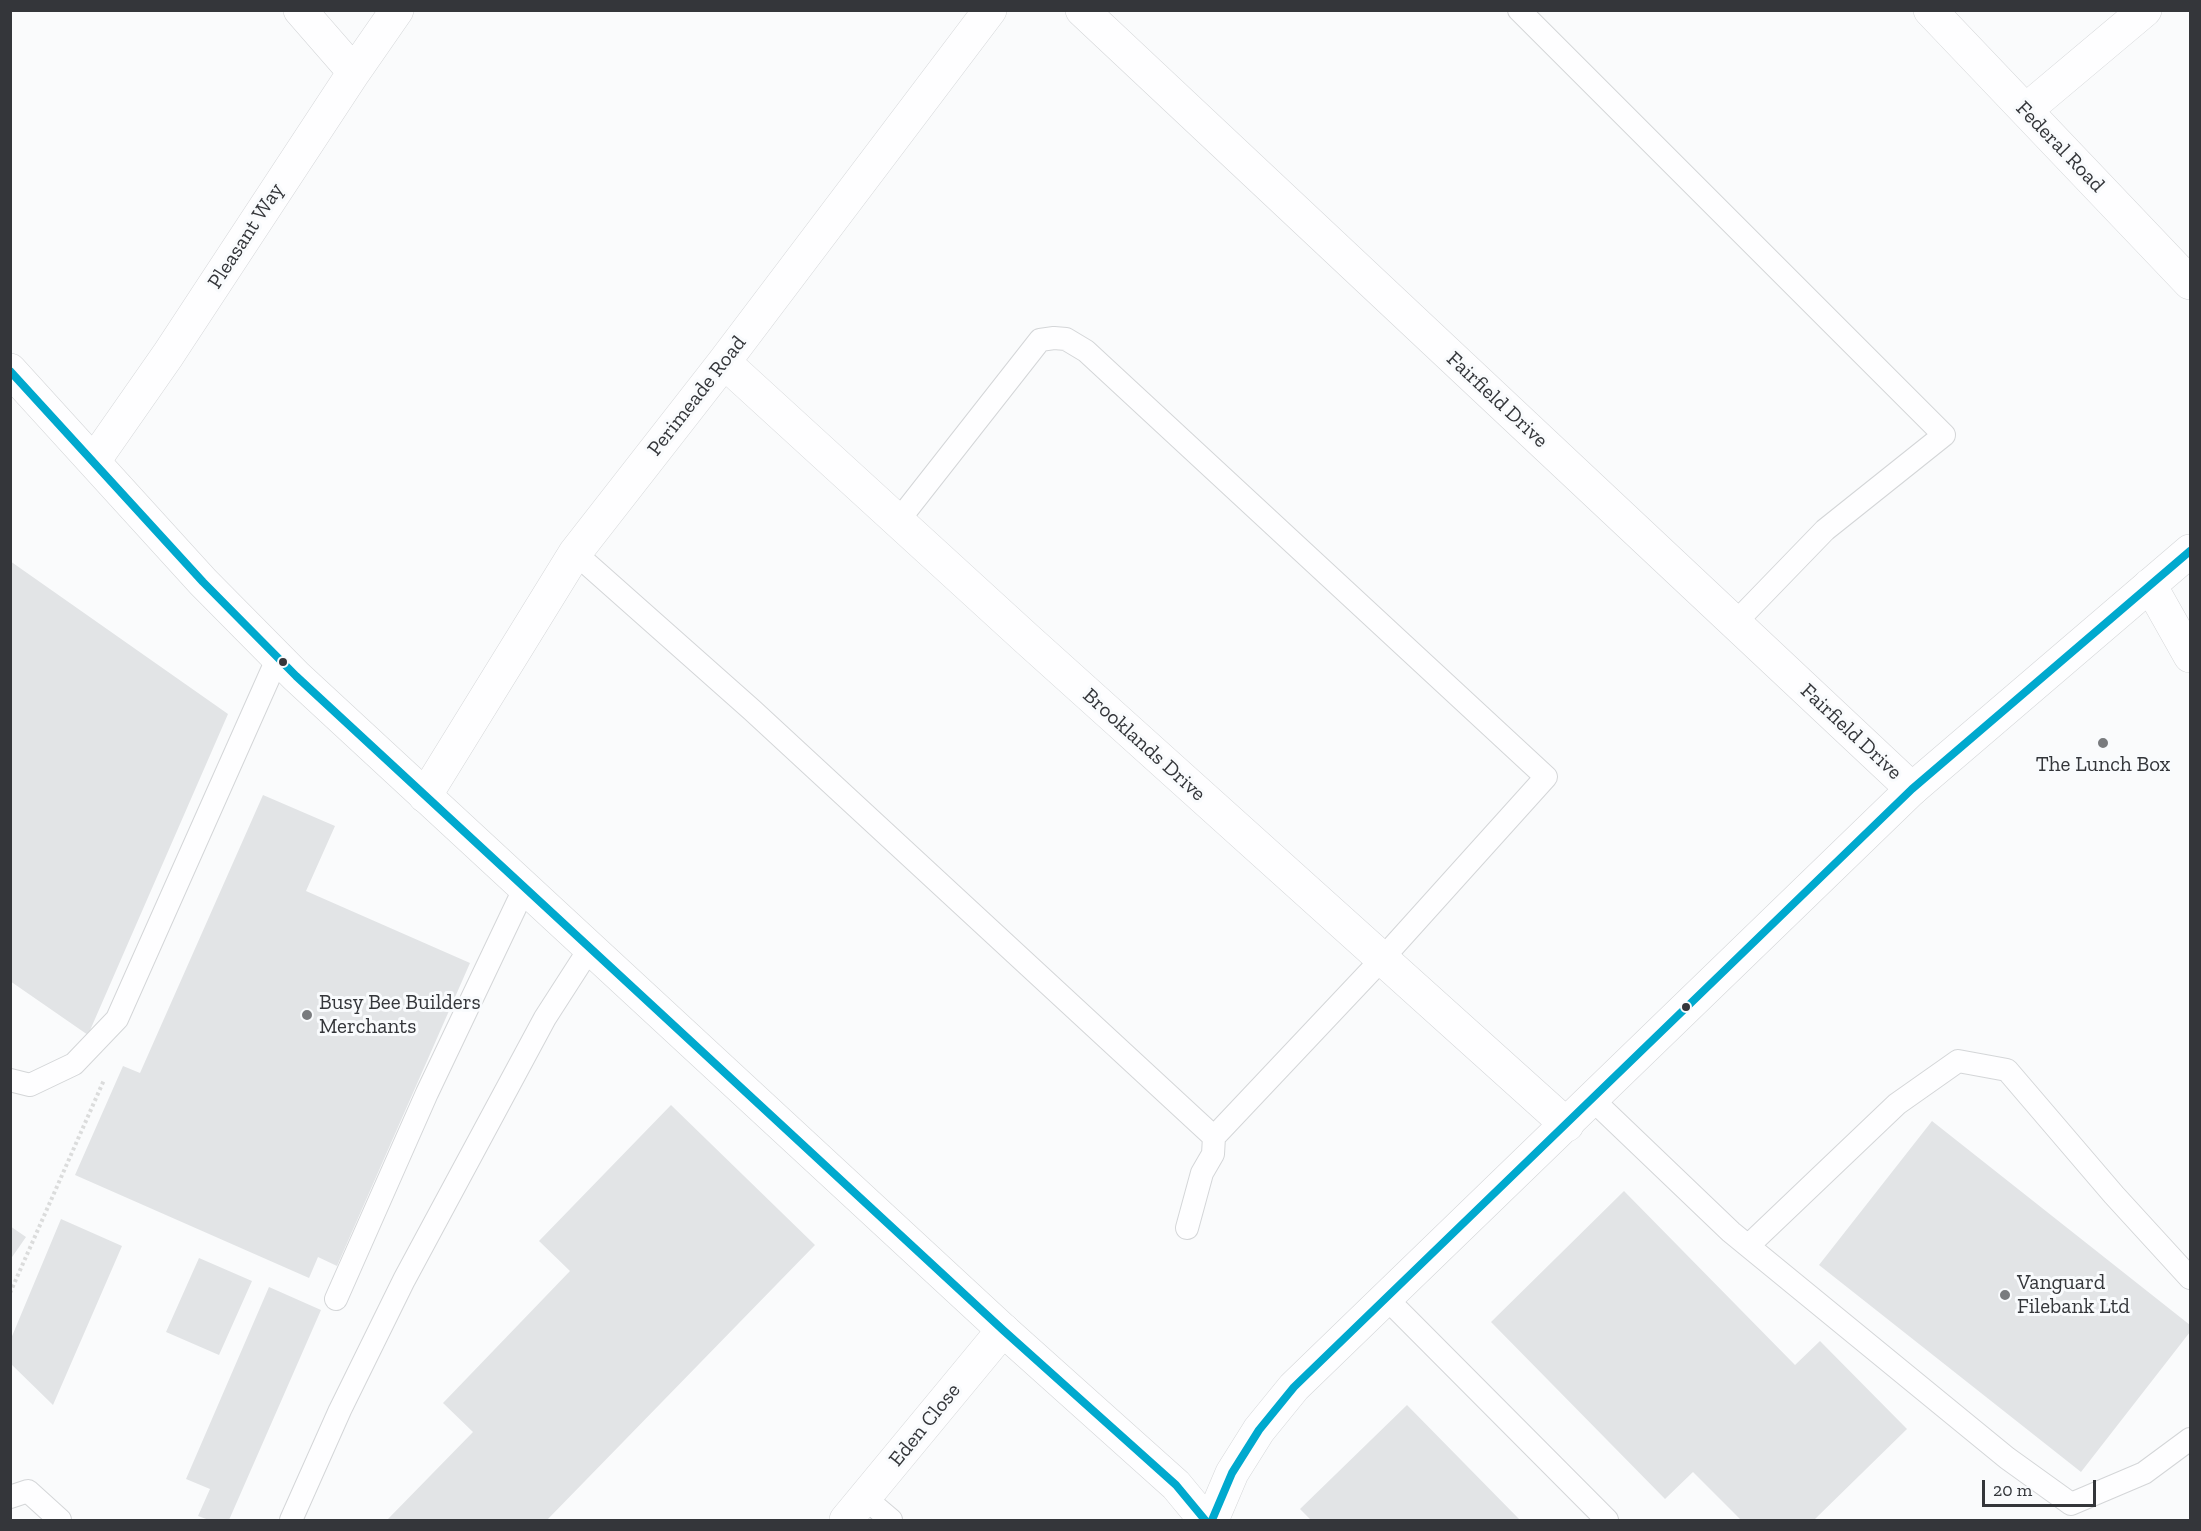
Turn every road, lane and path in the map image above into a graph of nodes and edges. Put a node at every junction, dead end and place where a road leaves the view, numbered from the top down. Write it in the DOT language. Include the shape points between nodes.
graph roads {
  1 [pos="300,10"];
  2 [pos="397,10"];
  3 [pos="990,10"];
  4 [pos="1082,10"];
  5 [pos="1519,10"];
  6 [pos="1930,10"];
  7 [pos="2145,10"];
  8 [pos="354,72"];
  9 [pos="2026,110"];
  10 [pos="2190,283"];
  11 [pos="724,362"];
  12 [pos="10,370"];
  13 [pos="94,461"];
  14 [pos="897,521"];
  15 [pos="2190,551"];
  16 [pos="575,553"];
  17 [pos="2150,585"];
  18 [pos="1735,623"];
  19 [pos="2190,656"];
  20 [pos="278,657"];
  21 [pos="1912,789"];
  22 [pos="425,796"];
  23 [pos="525,887"];
  24 [pos="590,948"];
  25 [pos="1382,959"];
  26 [pos="10,1080"];
  27 [pos="1593,1100"];
  28 [pos="1567,1125"];
  29 [pos="1214,1137"];
  30 [pos="1187,1228"];
  31 [pos="1748,1246"];
  32 [pos="2190,1278"];
  33 [pos="336,1299"];
  34 [pos="1386,1299"];
  35 [pos="1003,1330"];
  36 [pos="2190,1439"];
  37 [pos="10,1497"];
  38 [pos="856,1509"];
  39 [pos="60,1521"];
  40 [pos="291,1521"];
  41 [pos="891,1521"];
  42 [pos="1205,1521"];
  43 [pos="1212,1521"];
  44 [pos="1607,1521"];
  1 -- 8 [label="street"];
  2 -- 8 [label="street, Pleasant Way"];
  3 -- 11 [label="street, Perimeade Road"];
  4 -- 18 [label="street, Fairfield Drive"];
  5 -- 18 [label="lane" via="1944,435 1825,530"];
  6 -- 9 [label="street, Federal Road"];
  7 -- 9 [label="street"];
  8 -- 13 [label="street, Pleasant Way"];
  9 -- 10 [label="street, Federal Road"];
  11 -- 14 [label="street, Brooklands Drive"];
  11 -- 16 [label="street, Perimeade Road"];
  12 -- 13 [label="street"];
  13 -- 20 [label="street" via="203,582"];
  14 -- 25 [label="street, Brooklands Drive"];
  14 -- 25 [label="lane" via="1040,340 1066,339 1086,351 1546,777"];
  15 -- 17 [label="street"];
  16 -- 22 [label="street, Perimeade Road"];
  16 -- 29 [label="lane" via="752,710"];
  17 -- 19 [label="street"];
  17 -- 21 [label="street"];
  18 -- 21 [label="street, Fairfield Drive"];
  20 -- 22 [label="street"];
  20 -- 26 [label="lane" via="117,1019 74,1065 30,1084"];
  21 -- 27 [label="street"];
  22 -- 23 [label="street"];
  23 -- 24 [label="street"];
  23 -- 33 [label="lane"];
  24 -- 35 [label="street"];
  24 -- 40 [label="lane" via="545,1018 404,1280"];
  25 -- 28 [label="street, Brooklands Drive"];
  25 -- 29 [label="lane"];
  27 -- 28 [label="street"];
  27 -- 31 [label="lane"];
  28 -- 34 [label="street"];
  29 -- 30 [label="lane" via="1213,1154 1202,1173"];
  31 -- 32 [label="lane" via="1897,1104 1958,1061 2007,1070"];
  31 -- 36 [label="lane" via="2007,1458 2071,1504 2144,1473"];
  34 -- 43 [label="street" via="1294,1388 1259,1430 1232,1473"];
  34 -- 44 [label="lane"];
  35 -- 38 [label="street, Eden Close"];
  35 -- 42 [label="street" via="1176,1485"];
  37 -- 39 [label="lane" via="28,1491"];
  38 -- 41 [label="lane"];
}
